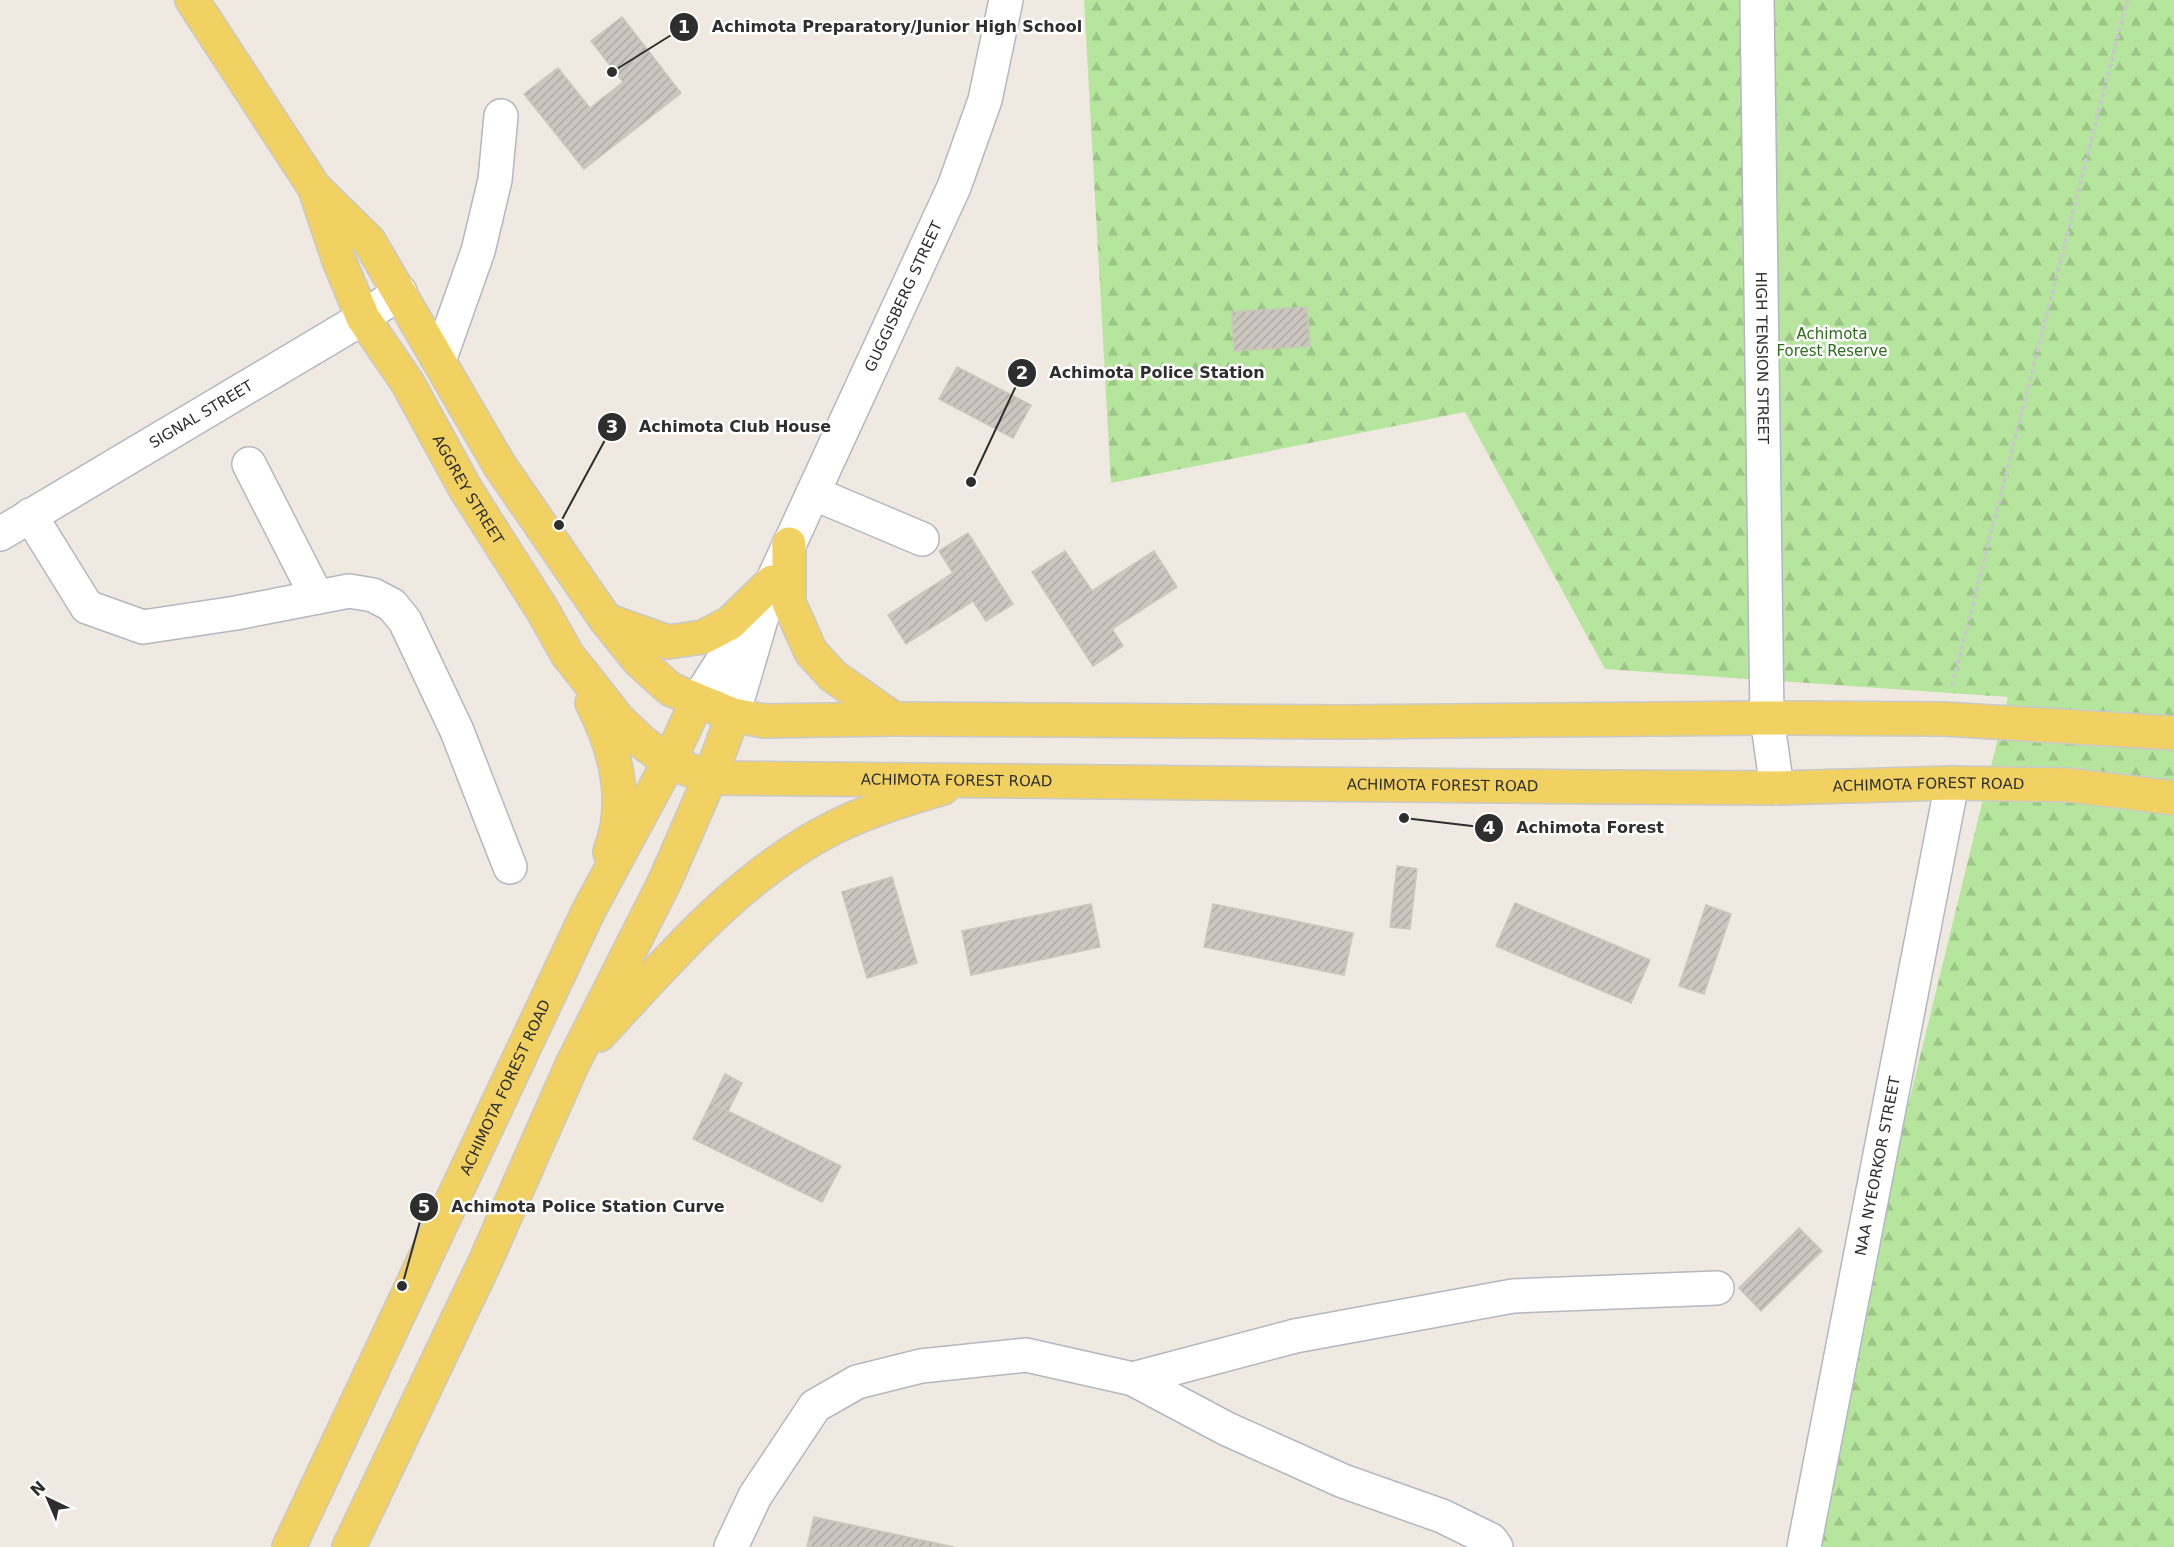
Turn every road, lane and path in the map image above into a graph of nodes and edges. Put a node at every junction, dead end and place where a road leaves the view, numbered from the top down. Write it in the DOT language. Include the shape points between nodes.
graph roads {
  1 [pos="192,0"];
  2 [pos="1006,0"];
  3 [pos="1756,0"];
  4 [pos="2127,0"];
  5 [pos="501,116"];
  6 [pos="314,187"];
  7 [pos="400,292"];
  8 [pos="363,318"];
  9 [pos="439,361"];
  10 [pos="249,464"];
  11 [pos="813,493"];
  12 [pos="30,515"];
  13 [pos="0,534"];
  14 [pos="922,539"];
  15 [pos="789,544"];
  16 [pos="772,582"];
  17 [pos="317,597"];
  18 [pos="606,620"];
  19 [pos="567,654"];
  20 [pos="697,701"];
  21 [pos="733,716"];
  22 [pos="894,718"];
  23 [pos="1767,718"];
  24 [pos="1944,719"];
  25 [pos="2174,733"];
  26 [pos="669,762"];
  27 [pos="710,778"];
  28 [pos="975,779"];
  29 [pos="1952,783"];
  30 [pos="1777,788"];
  31 [pos="2174,798"];
  32 [pos="510,867"];
  33 [pos="589,910"];
  34 [pos="572,1065"];
  35 [pos="1717,1288"];
  36 [pos="1132,1379"];
  37 [pos="289,1547"];
  38 [pos="349,1547"];
  39 [pos="731,1547"];
  40 [pos="1496,1547"];
  41 [pos="1804,1547"];
  1 -- 6 [label="main road, AGGREY STREET"];
  2 -- 11 [label="street, GUGGISBERG STREET" via="985,100 954,187"];
  3 -- 23 [label="street, HIGH TENSION STREET"];
  4 -- 24 [label="path"];
  5 -- 9 [label="street" via="495,180 478,251"];
  6 -- 7 [label="main road, AGGREY STREET" via="369,241"];
  6 -- 8 [label="main road, AGGREY STREET"];
  7 -- 8 [label="street, SIGNAL STREET"];
  7 -- 9 [label="main road, AGGREY STREET"];
  8 -- 12 [label="street, SIGNAL STREET"];
  8 -- 19 [label="main road, AGGREY STREET" via="406,382 465,489"];
  9 -- 18 [label="main road, AGGREY STREET" via="500,466"];
  10 -- 17 [label="street"];
  11 -- 14 [label="street"];
  11 -- 15 [label="street, GUGGISBERG STREET"];
  12 -- 13 [label="street, SIGNAL STREET"];
  12 -- 17 [label="street" via="87,607 143,627"];
  15 -- 16 [label="street, GUGGISBERG STREET"];
  15 -- 22 [label="main road" via="789,603 811,652 833,676"];
  16 -- 18 [label="main road" via="730,623 703,636 668,642"];
  16 -- 20 [label="street, GUGGISBERG STREET"];
  16 -- 21 [label="street, GUGGISBERG STREET"];
  17 -- 32 [label="street" via="349,591 373,595 392,605 405,621 457,731"];
  18 -- 20 [label="main road, AGGREY STREET" via="639,662 670,689"];
  19 -- 26 [label="main road, AGGREY STREET" via="618,720"];
  19 -- 33 [label="main road" via="606,730 615,759 616,835"];
  20 -- 21 [label="main road"];
  20 -- 26 [label="main road, ACHIMOTA FOREST ROAD"];
  21 -- 22 [label="main road" via="764,721"];
  21 -- 27 [label="main road"];
  22 -- 23 [label="main road" via="1343,722"];
  23 -- 24 [label="main road"];
  23 -- 30 [label="street, HIGH TENSION STREET"];
  24 -- 25 [label="main road"];
  26 -- 27 [label="main road, ACHIMOTA FOREST ROAD"];
  26 -- 33 [label="main road, ACHIMOTA FOREST ROAD"];
  27 -- 28 [label="main road, ACHIMOTA FOREST ROAD"];
  27 -- 34 [label="main road" via="665,880"];
  28 -- 30 [label="main road, ACHIMOTA FOREST ROAD"];
  28 -- 34 [label="main road" via="835,827 780,860 682,943"];
  29 -- 30 [label="main road, ACHIMOTA FOREST ROAD"];
  29 -- 31 [label="main road, ACHIMOTA FOREST ROAD" via="2069,785"];
  29 -- 41 [label="street, NAA NYEORKOR STREET"];
  33 -- 37 [label="main road, ACHIMOTA FOREST ROAD"];
  34 -- 38 [label="main road" via="485,1262"];
  35 -- 36 [label="street" via="1513,1296 1295,1336"];
  36 -- 39 [label="street" via="1026,1354 921,1366 857,1382 815,1406 755,1496"];
  36 -- 40 [label="street" via="1227,1429 1343,1481 1442,1516 1491,1540"];
}
